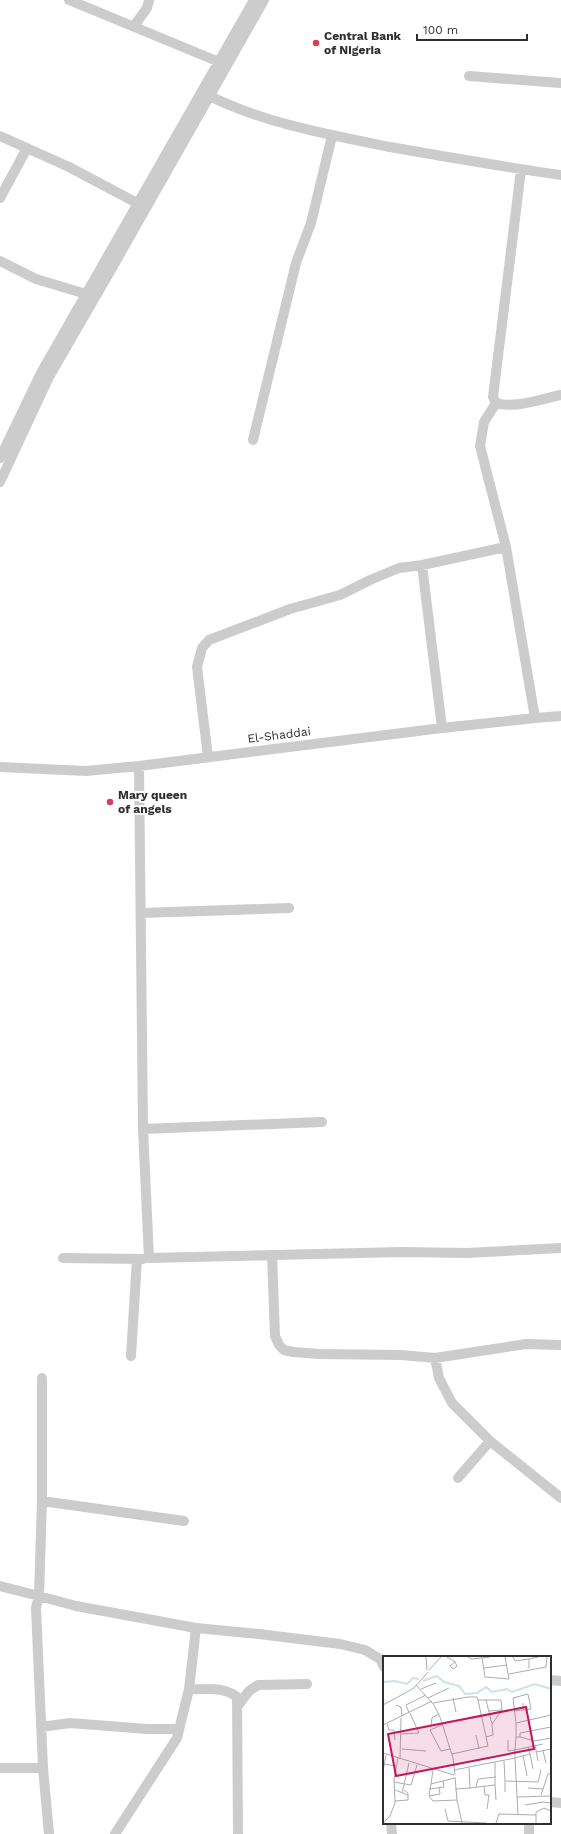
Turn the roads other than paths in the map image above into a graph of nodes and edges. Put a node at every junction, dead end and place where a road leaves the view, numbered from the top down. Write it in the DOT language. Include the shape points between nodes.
graph roads {
  1 [pos="69,0"];
  2 [pos="149,0"];
  3 [pos="254,0"];
  4 [pos="264,0"];
  5 [pos="134,26"];
  6 [pos="223,64"];
  7 [pos="469,76"];
  8 [pos="561,83"];
  9 [pos="206,94"];
  10 [pos="0,136"];
  11 [pos="332,136"];
  12 [pos="27,148"];
  13 [pos="521,170"];
  14 [pos="561,175"];
  15 [pos="0,198"];
  16 [pos="137,203"];
  17 [pos="0,261"];
  18 [pos="86,294"];
  19 [pos="45,375"];
  20 [pos="561,395"];
  21 [pos="496,403"];
  22 [pos="253,440"];
  23 [pos="0,458"];
  24 [pos="0,482"];
  25 [pos="506,547"];
  26 [pos="422,565"];
  27 [pos="561,716"];
  28 [pos="535,718"];
  29 [pos="442,728"];
  30 [pos="208,757"];
  31 [pos="0,766"];
  32 [pos="139,766"];
  33 [pos="289,908"];
  34 [pos="142,912"];
  35 [pos="322,1122"];
  36 [pos="143,1129"];
  37 [pos="561,1248"];
  38 [pos="272,1255"];
  39 [pos="63,1258"];
  40 [pos="149,1258"];
  41 [pos="137,1259"];
  42 [pos="561,1345"];
  43 [pos="131,1356"];
  44 [pos="435,1358"];
  45 [pos="42,1378"];
  46 [pos="490,1441"];
  47 [pos="458,1478"];
  48 [pos="561,1498"];
  49 [pos="42,1501"];
  50 [pos="184,1521"];
  51 [pos="0,1586"];
  52 [pos="39,1596"];
  53 [pos="196,1628"];
  54 [pos="383,1666"];
  55 [pos="551,1680"];
  56 [pos="561,1681"];
  57 [pos="307,1684"];
  58 [pos="189,1689"];
  59 [pos="237,1707"];
  60 [pos="41,1727"];
  61 [pos="179,1729"];
  62 [pos="0,1768"];
  63 [pos="43,1768"];
  64 [pos="551,1802"];
  65 [pos="561,1803"];
  66 [pos="391,1824"];
  67 [pos="49,1834"];
  68 [pos="115,1834"];
  69 [pos="238,1834"];
  70 [pos="392,1834"];
  1 -- 5 [label="street"];
  2 -- 5 [label="street" via="147,8"];
  3 -- 6 [label="street"];
  4 -- 6 [label="street"];
  5 -- 6 [label="street"];
  6 -- 9 [label="street"];
  7 -- 8 [label="street"];
  9 -- 11 [label="street" via="236,108"];
  9 -- 16 [label="street"];
  9 -- 19 [label="street"];
  10 -- 12 [label="street"];
  11 -- 13 [label="street"];
  11 -- 22 [label="street" via="309,230 296,263"];
  12 -- 15 [label="street"];
  12 -- 16 [label="street"];
  13 -- 14 [label="street"];
  13 -- 21 [label="street" via="493,385"];
  16 -- 18 [label="street"];
  17 -- 18 [label="street" via="36,279"];
  18 -- 19 [label="street"];
  19 -- 23 [label="street"];
  19 -- 24 [label="street"];
  20 -- 21 [label="street" via="512,405"];
  21 -- 25 [label="street" via="484,422 480,446"];
  25 -- 26 [label="street"];
  25 -- 28 [label="street"];
  26 -- 29 [label="street"];
  26 -- 30 [label="street" via="399,568 340,595 290,609 209,640 202,648 197,667"];
  27 -- 28 [label="street, El-Shaddai"];
  28 -- 29 [label="street, El-Shaddai"];
  29 -- 30 [label="street, El-Shaddai"];
  30 -- 32 [label="street, El-Shaddai"];
  31 -- 32 [label="street, El-Shaddai" via="86,771"];
  32 -- 34 [label="street"];
  33 -- 34 [label="street"];
  34 -- 36 [label="street"];
  35 -- 36 [label="street"];
  36 -- 40 [label="street"];
  37 -- 38 [label="street" via="482,1253"];
  38 -- 40 [label="street"];
  38 -- 44 [label="street" via="275,1336 278,1345 284,1350 320,1354 387,1354"];
  39 -- 41 [label="street"];
  40 -- 41 [label="street"];
  41 -- 43 [label="street"];
  42 -- 44 [label="street" via="526,1344"];
  44 -- 46 [label="street" via="439,1378 452,1403"];
  45 -- 49 [label="street"];
  46 -- 47 [label="street"];
  46 -- 48 [label="street"];
  49 -- 50 [label="street"];
  49 -- 52 [label="street"];
  51 -- 52 [label="street"];
  52 -- 53 [label="street" via="76,1606"];
  52 -- 60 [label="street" via="36,1608"];
  53 -- 54 [label="street" via="340,1644 365,1650 380,1659"];
  53 -- 58 [label="street"];
  55 -- 56 [label="street"];
  57 -- 59 [label="street" via="258,1685"];
  58 -- 59 [label="street" via="223,1690 232,1693 237,1697"];
  58 -- 61 [label="street"];
  59 -- 69 [label="street"];
  60 -- 61 [label="street" via="70,1723"];
  60 -- 63 [label="street"];
  61 -- 68 [label="street" via="172,1747"];
  62 -- 63 [label="street"];
  63 -- 67 [label="street"];
  64 -- 65 [label="street"];
  66 -- 70 [label="street"];
}
